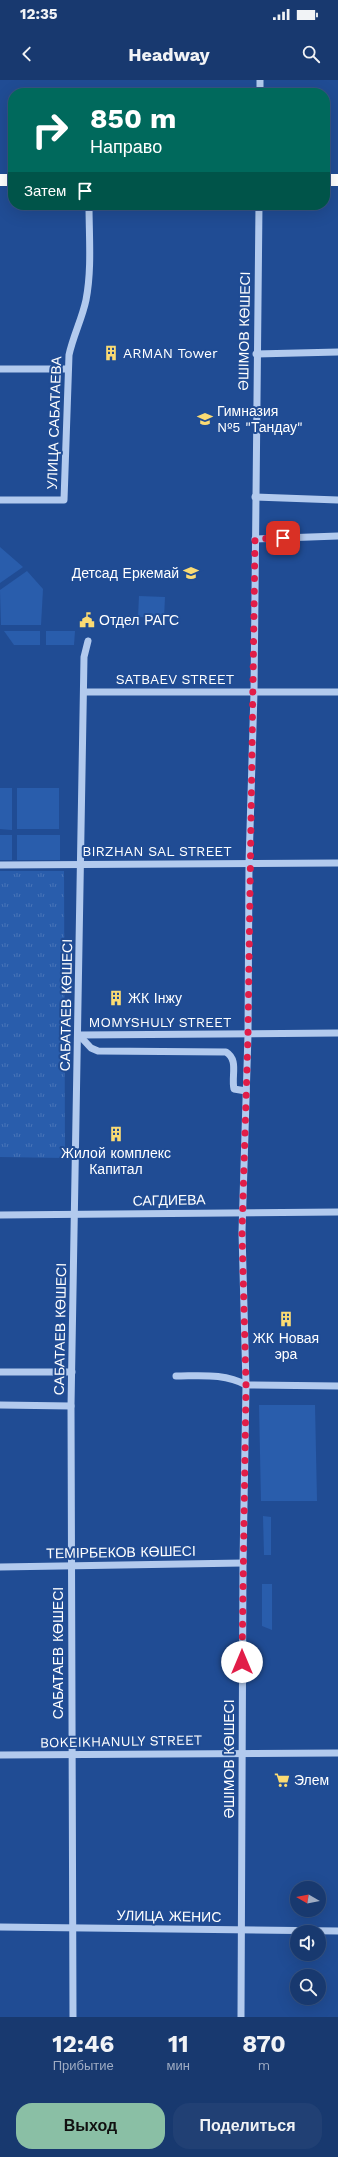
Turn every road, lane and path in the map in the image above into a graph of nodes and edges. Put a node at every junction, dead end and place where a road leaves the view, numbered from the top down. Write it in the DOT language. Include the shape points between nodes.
graph roads {
  1 [pos="89,210"];
  2 [pos="259,210"];
  3 [pos="338,352"];
  4 [pos="256,354"];
  5 [pos="0,369"];
  6 [pos="68,369"];
  7 [pos="255,497"];
  8 [pos="0,500"];
  9 [pos="338,500"];
  10 [pos="338,536"];
  11 [pos="255,539"];
  12 [pos="88,641"];
  13 [pos="84,692"];
  14 [pos="254,692"];
  15 [pos="338,692"];
  16 [pos="338,863"];
  17 [pos="249,864"];
  18 [pos="0,865"];
  19 [pos="81,865"];
  20 [pos="338,1033"];
  21 [pos="248,1034"];
  22 [pos="79,1035"];
  23 [pos="246,1091"];
  24 [pos="242,1212"];
  25 [pos="338,1212"];
  26 [pos="0,1215"];
  27 [pos="75,1215"];
  28 [pos="0,1372"];
  29 [pos="72,1372"];
  30 [pos="176,1376"];
  31 [pos="246,1385"];
  32 [pos="338,1386"];
  33 [pos="0,1405"];
  34 [pos="71,1406"];
  35 [pos="243,1563"];
  36 [pos="71,1566"];
  37 [pos="0,1567"];
  38 [pos="242,1753"];
  39 [pos="338,1753"];
  40 [pos="0,1755"];
  41 [pos="71,1755"];
  42 [pos="0,1927"];
  43 [pos="73,1928"];
  44 [pos="240,1929"];
  45 [pos="338,1931"];
  46 [pos="73,2017"];
  47 [pos="241,2017"];
  1 -- 6 [label="street, УЛИЦА САБАТАЕВА" via="88,281 82,314 71,342"];
  2 -- 4 [label="street, ӘШІМОВ КӨШЕСІ"];
  3 -- 4 [label="street"];
  4 -- 7 [label="street, ӘШІМОВ КӨШЕСІ"];
  5 -- 6 [label="street"];
  6 -- 8 [label="street, УЛИЦА САБАТАЕВА" via="64,500"];
  7 -- 9 [label="street"];
  7 -- 11 [label="street, ӘШІМОВ КӨШЕСІ"];
  10 -- 11 [label="street"];
  11 -- 14 [label="street, ӘШІМОВ КӨШЕСІ"];
  12 -- 13 [label="street, САБАТАЕВ КӨШЕСІ" via="84,657"];
  13 -- 14 [label="street, SATBAEV STREET"];
  13 -- 19 [label="street, САБАТАЕВ КӨШЕСІ"];
  14 -- 15 [label="street, SATBAEV STREET"];
  14 -- 17 [label="street, ӘШІМОВ КӨШЕСІ"];
  16 -- 17 [label="street, BIRZHAN SAL STREET"];
  17 -- 19 [label="street, BIRZHAN SAL STREET"];
  17 -- 21 [label="street, ӘШІМОВ КӨШЕСІ"];
  18 -- 19 [label="street, BIRZHAN SAL STREET"];
  19 -- 22 [label="street, САБАТАЕВ КӨШЕСІ"];
  20 -- 21 [label="street, MOMYSHULY STREET"];
  21 -- 22 [label="street, MOMYSHULY STREET"];
  21 -- 23 [label="street, ӘШІМОВ КӨШЕСІ"];
  22 -- 23 [label="street" via="91,1048 98,1050 226,1052 232,1056 234,1062 234,1089"];
  22 -- 27 [label="street, САБАТАЕВ КӨШЕСІ"];
  23 -- 24 [label="street, ӘШІМОВ КӨШЕСІ"];
  24 -- 25 [label="street, САГДИЕВА"];
  24 -- 27 [label="street, САГДИЕВА"];
  24 -- 31 [label="street, ӘШІМОВ КӨШЕСІ"];
  26 -- 27 [label="street, САГДИЕВА"];
  27 -- 29 [label="street, САБАТАЕВ КӨШЕСІ"];
  28 -- 29 [label="street"];
  29 -- 34 [label="street, САБАТАЕВ КӨШЕСІ"];
  30 -- 31 [label="street" via="224,1376"];
  31 -- 32 [label="street"];
  31 -- 35 [label="street, ӘШІМОВ КӨШЕСІ"];
  33 -- 34 [label="street"];
  34 -- 36 [label="street, САБАТАЕВ КӨШЕСІ"];
  35 -- 36 [label="street, ТЕМІРБЕКОВ КӨШЕСІ"];
  35 -- 38 [label="street, ӘШІМОВ КӨШЕСІ"];
  36 -- 37 [label="street, ТЕМІРБЕКОВ КӨШЕСІ"];
  36 -- 41 [label="street, САБАТАЕВ КӨШЕСІ"];
  38 -- 39 [label="street, BOKEIKHANULY STREET"];
  38 -- 41 [label="street, BOKEIKHANULY STREET"];
  38 -- 44 [label="street, ӘШІМОВ КӨШЕСІ"];
  40 -- 41 [label="street, BOKEIKHANULY STREET"];
  41 -- 43 [label="street, САБАТАЕВ КӨШЕСІ"];
  42 -- 43 [label="street, УЛИЦА ЖЕНИС"];
  43 -- 44 [label="street, УЛИЦА ЖЕНИС"];
  43 -- 46 [label="street, САБАТАЕВ КӨШЕСІ"];
  44 -- 45 [label="street, УЛИЦА ЖЕНИС"];
  44 -- 47 [label="street, ӘШІМОВ КӨШЕСІ"];
}
